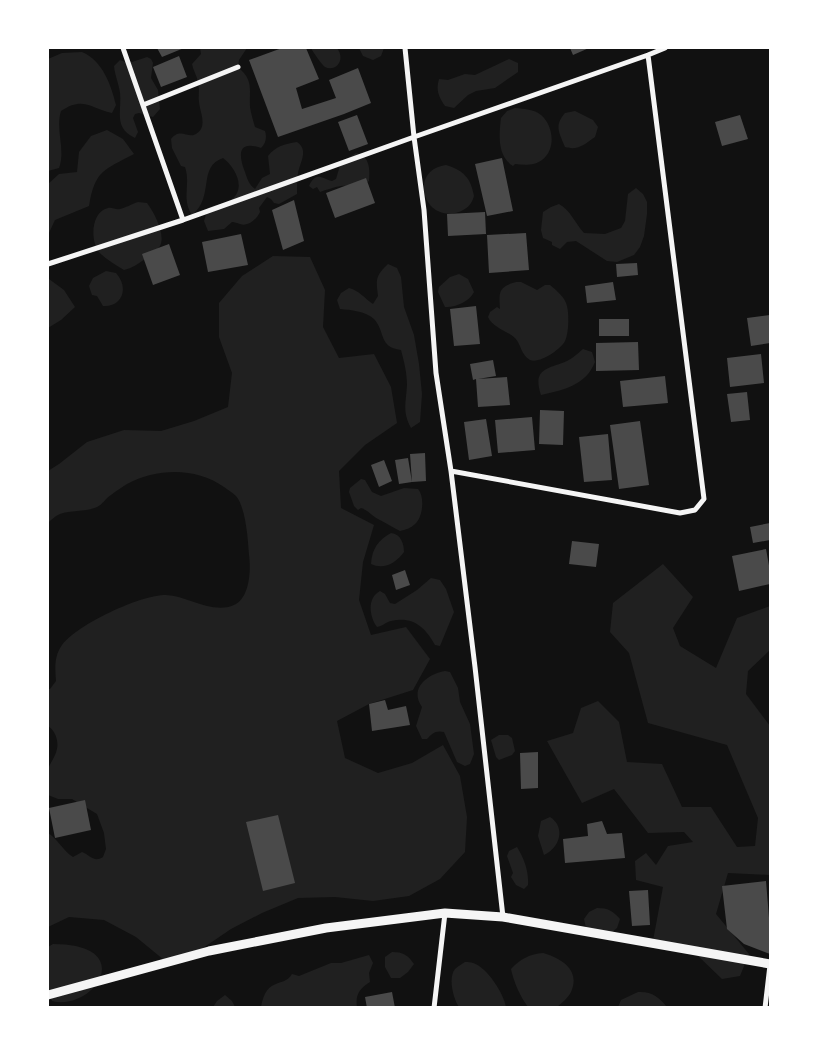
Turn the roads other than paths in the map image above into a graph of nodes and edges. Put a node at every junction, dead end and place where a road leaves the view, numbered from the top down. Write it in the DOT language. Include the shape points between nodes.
graph roads {
  1 [pos="123,48"];
  2 [pos="405,48"];
  3 [pos="665,48"];
  4 [pos="648,55"];
  5 [pos="238,67"];
  6 [pos="143,105"];
  7 [pos="414,136"];
  8 [pos="183,220"];
  9 [pos="48,264"];
  10 [pos="451,470"];
  11 [pos="445,913"];
  12 [pos="503,917"];
  13 [pos="770,965"];
  14 [pos="48,995"];
  15 [pos="434,1008"];
  16 [pos="765,1008"];
  1 -- 6 [label="street"];
  2 -- 7 [label="street"];
  3 -- 4 [label="street"];
  4 -- 7 [label="street"];
  4 -- 10 [label="street" via="704,499 695,510 680,513"];
  5 -- 6 [label="street"];
  6 -- 8 [label="street"];
  7 -- 8 [label="street"];
  7 -- 10 [label="street" via="424,210 436,372"];
  8 -- 9 [label="street"];
  10 -- 12 [label="street"];
  11 -- 12 [label="street"];
  11 -- 14 [label="street" via="326,928 209,951"];
  11 -- 15 [label="street"];
  12 -- 13 [label="street"];
  13 -- 16 [label="street"];
}
